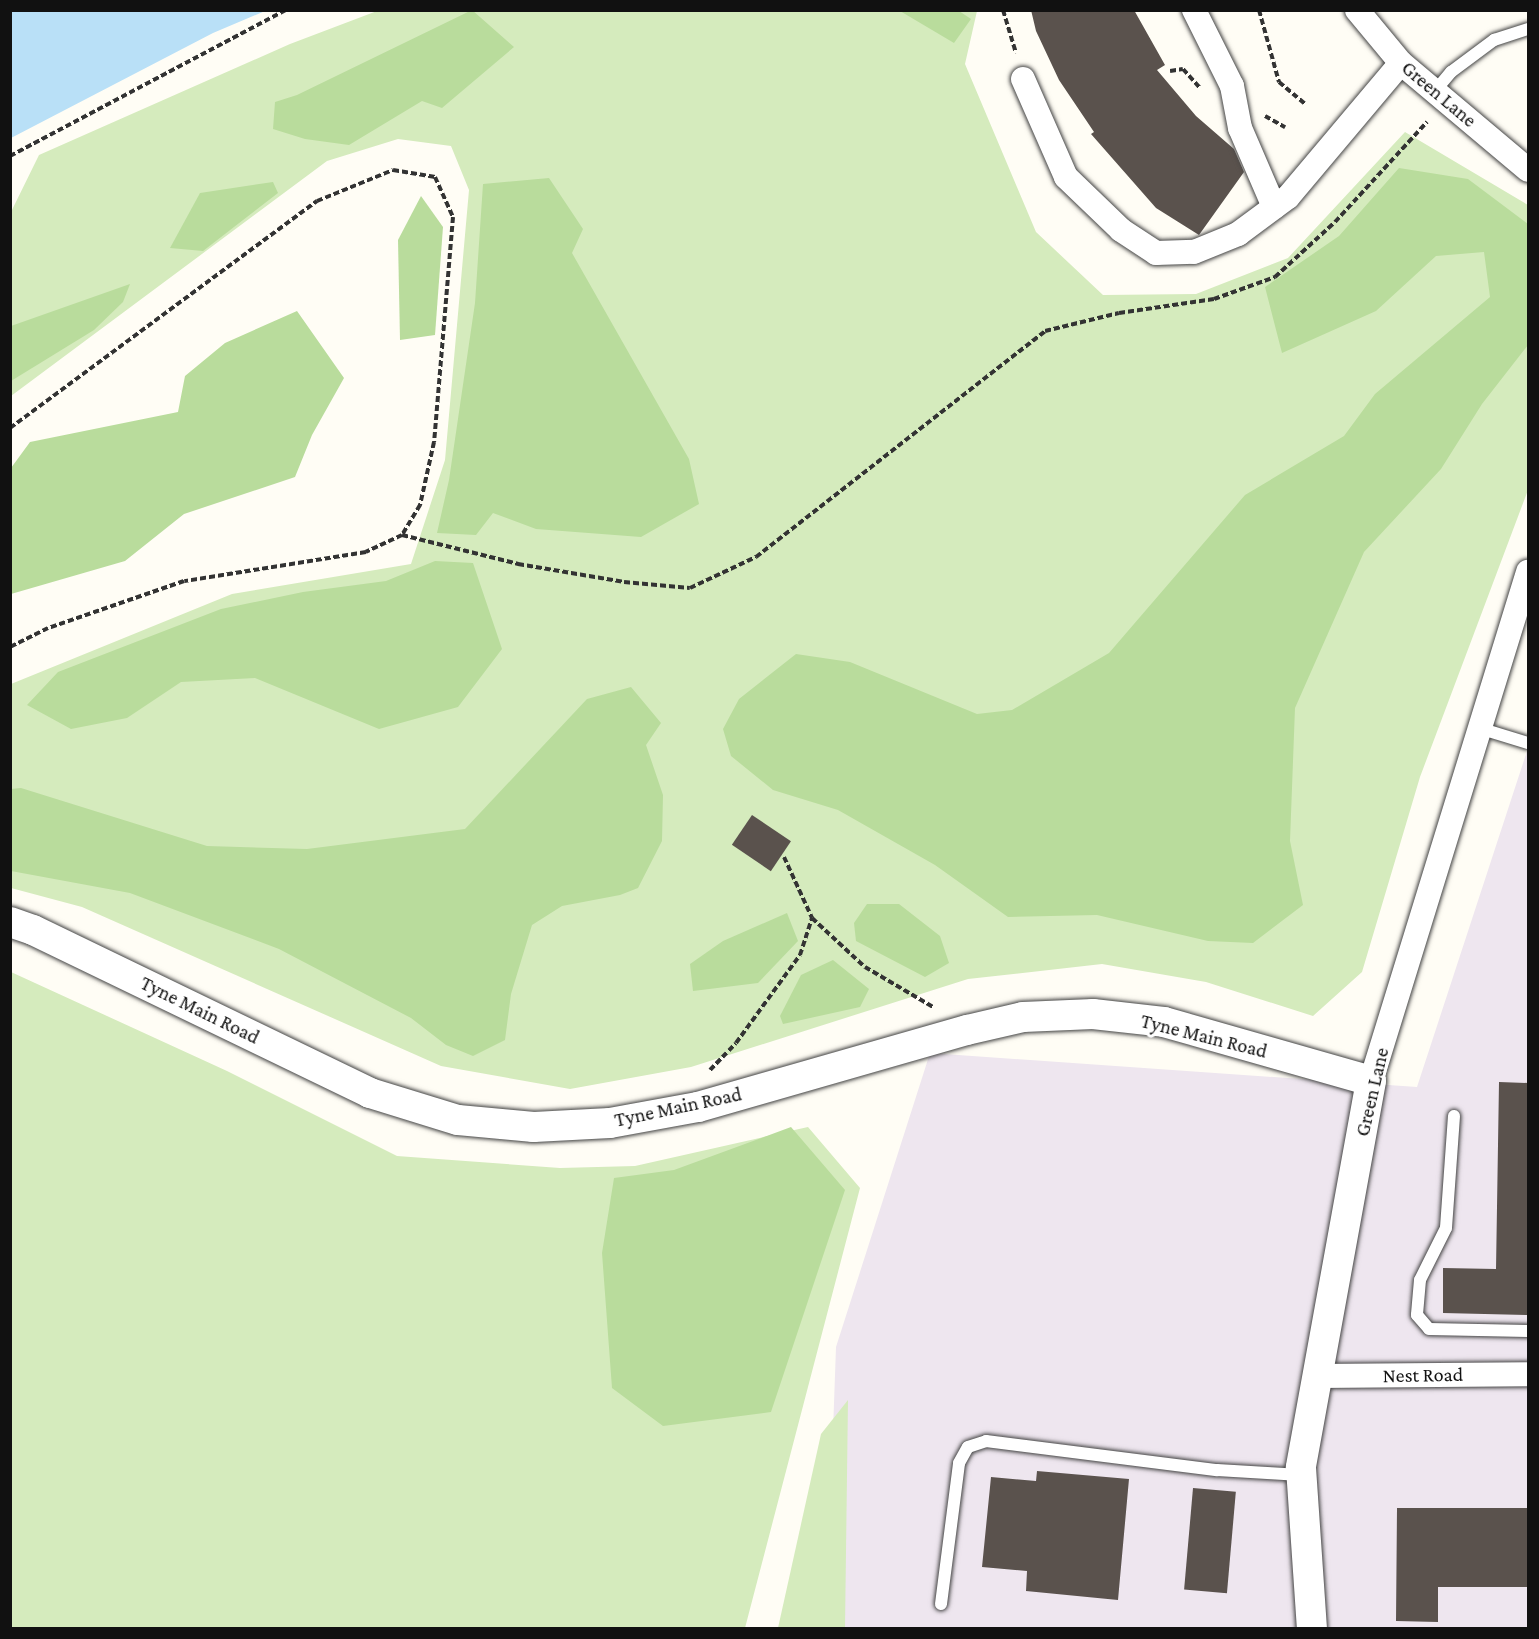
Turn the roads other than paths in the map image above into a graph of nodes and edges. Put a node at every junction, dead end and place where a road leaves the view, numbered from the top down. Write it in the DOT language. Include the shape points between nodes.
graph roads {
  1 [pos="1194,10"];
  2 [pos="1357,10"];
  3 [pos="1528,29"];
  4 [pos="1401,63"];
  5 [pos="1023,79"];
  6 [pos="1435,91"];
  7 [pos="1528,170"];
  8 [pos="1274,207"];
  9 [pos="1528,572"];
  10 [pos="1522,608"];
  11 [pos="1479,728"];
  12 [pos="1528,743"];
  13 [pos="10,922"];
  14 [pos="1371,1081"];
  15 [pos="1454,1116"];
  16 [pos="1528,1331"];
  17 [pos="1528,1374"];
  18 [pos="1318,1376"];
  19 [pos="1301,1475"];
  20 [pos="941,1604"];
  21 [pos="1312,1629"];
  1 -- 8 [label="street" via="1232,86 1240,128"];
  2 -- 4 [label="street, Green Lane"];
  3 -- 6 [label="lane" via="1494,40 1451,72"];
  4 -- 6 [label="street, Green Lane"];
  4 -- 8 [label="street" via="1288,197"];
  5 -- 8 [label="street" via="1066,177 1121,230 1156,254 1194,252 1238,234"];
  6 -- 7 [label="street, Green Lane"];
  9 -- 10 [label="street, Green Lane"];
  10 -- 11 [label="street, Green Lane"];
  11 -- 12 [label="lane"];
  11 -- 14 [label="street, Green Lane"];
  13 -- 14 [label="street, Tyne Main Road" via="370,1093 458,1120 534,1127 610,1123 698,1107 1023,1017 1093,1014 1164,1022"];
  14 -- 18 [label="street, Green Lane"];
  15 -- 16 [label="lane" via="1446,1228 1420,1280 1418,1315 1429,1329"];
  17 -- 18 [label="street, Nest Road"];
  18 -- 19 [label="street, Green Lane"];
  19 -- 20 [label="lane" via="1217,1470 986,1441 968,1447 959,1463"];
  19 -- 21 [label="street, Green Lane"];
}
